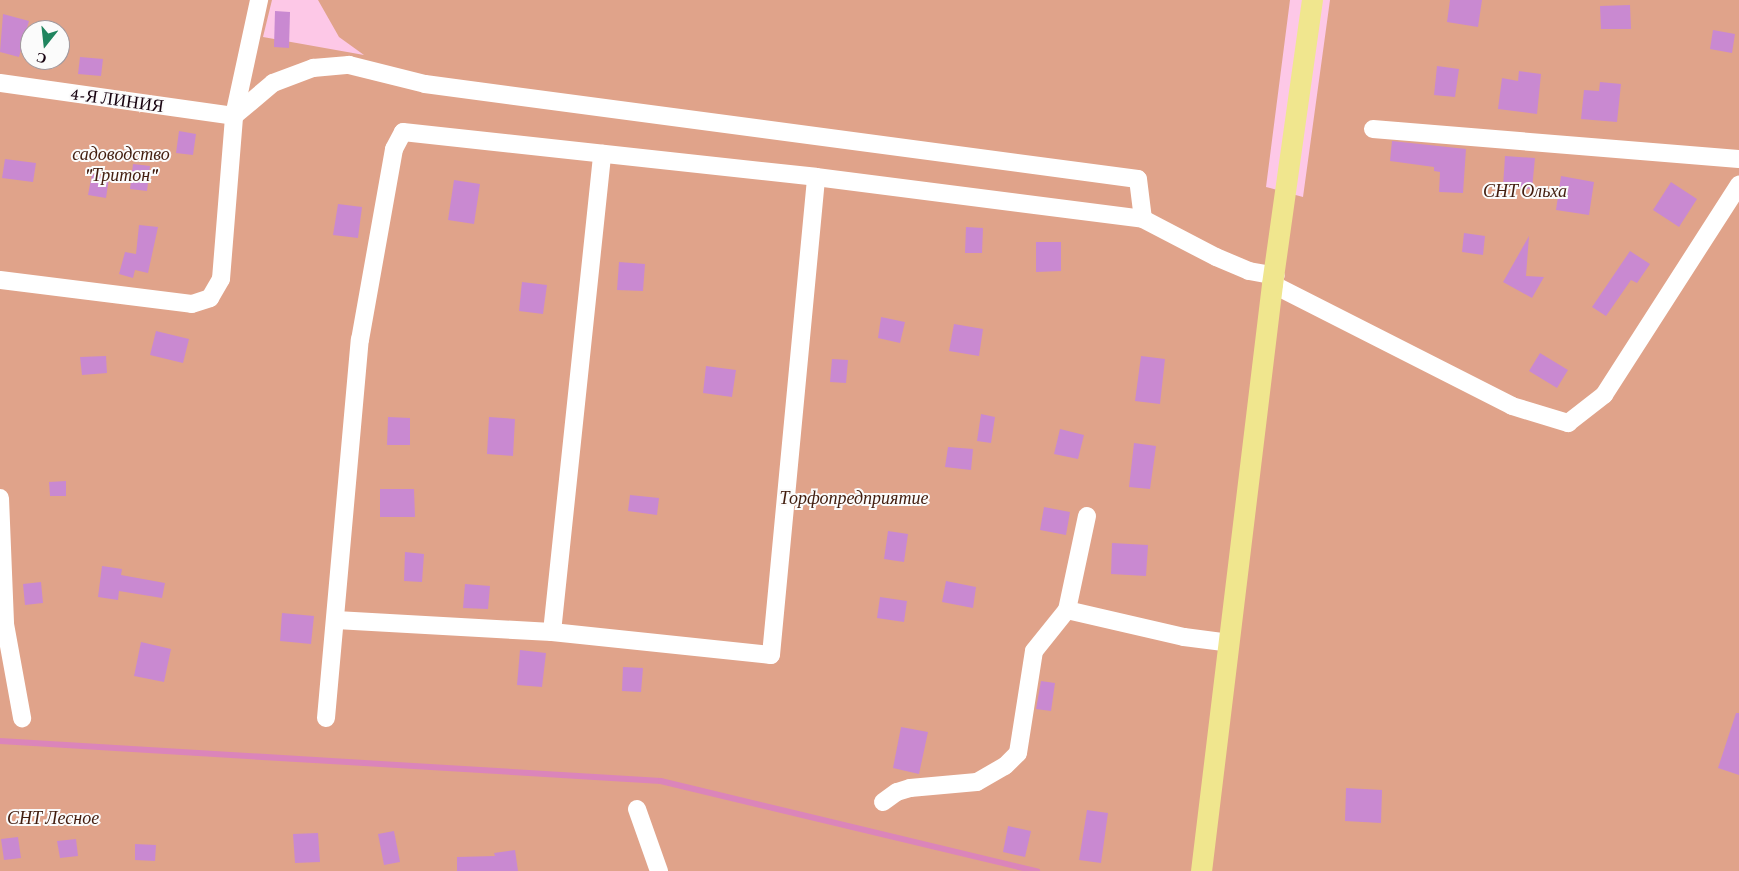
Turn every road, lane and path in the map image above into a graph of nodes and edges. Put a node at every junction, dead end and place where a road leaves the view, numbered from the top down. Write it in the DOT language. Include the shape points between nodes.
graph roads {
  1 [pos="259,0"];
  2 [pos="1312,0"];
  3 [pos="0,83"];
  4 [pos="234,116"];
  5 [pos="1373,129"];
  6 [pos="602,154"];
  7 [pos="1739,159"];
  8 [pos="816,177"];
  9 [pos="1739,185"];
  10 [pos="1143,219"];
  11 [pos="0,280"];
  12 [pos="1274,280"];
  13 [pos="0,498"];
  14 [pos="1087,516"];
  15 [pos="1067,610"];
  16 [pos="336,620"];
  17 [pos="3,624"];
  18 [pos="552,632"];
  19 [pos="1230,643"];
  20 [pos="22,718"];
  21 [pos="326,718"];
  22 [pos="883,802"];
  23 [pos="637,809"];
  24 [pos="659,871"];
  25 [pos="1201,871"];
  1 -- 4 [label="street"];
  2 -- 12 [label="main road"];
  3 -- 4 [label="street, 4-Я ЛИНИЯ"];
  4 -- 10 [label="street" via="274,83 312,68 349,65 425,84 1138,179"];
  4 -- 11 [label="street" via="221,279 210,298 192,304"];
  5 -- 7 [label="street"];
  6 -- 8 [label="street"];
  6 -- 16 [label="street" via="403,132 394,149 360,340"];
  6 -- 18 [label="street"];
  8 -- 10 [label="street"];
  8 -- 18 [label="street" via="771,655"];
  9 -- 12 [label="street" via="1604,395 1568,424 1512,406"];
  10 -- 12 [label="street" via="1216,257"];
  12 -- 19 [label="main road"];
  13 -- 17 [label="street"];
  14 -- 15 [label="street"];
  15 -- 19 [label="street" via="1184,637"];
  15 -- 22 [label="street" via="1034,651 1018,752 1005,766 977,782 910,788 896,792"];
  16 -- 18 [label="street"];
  16 -- 21 [label="street"];
  17 -- 20 [label="street"];
  19 -- 25 [label="main road"];
  23 -- 24 [label="street"];
}
